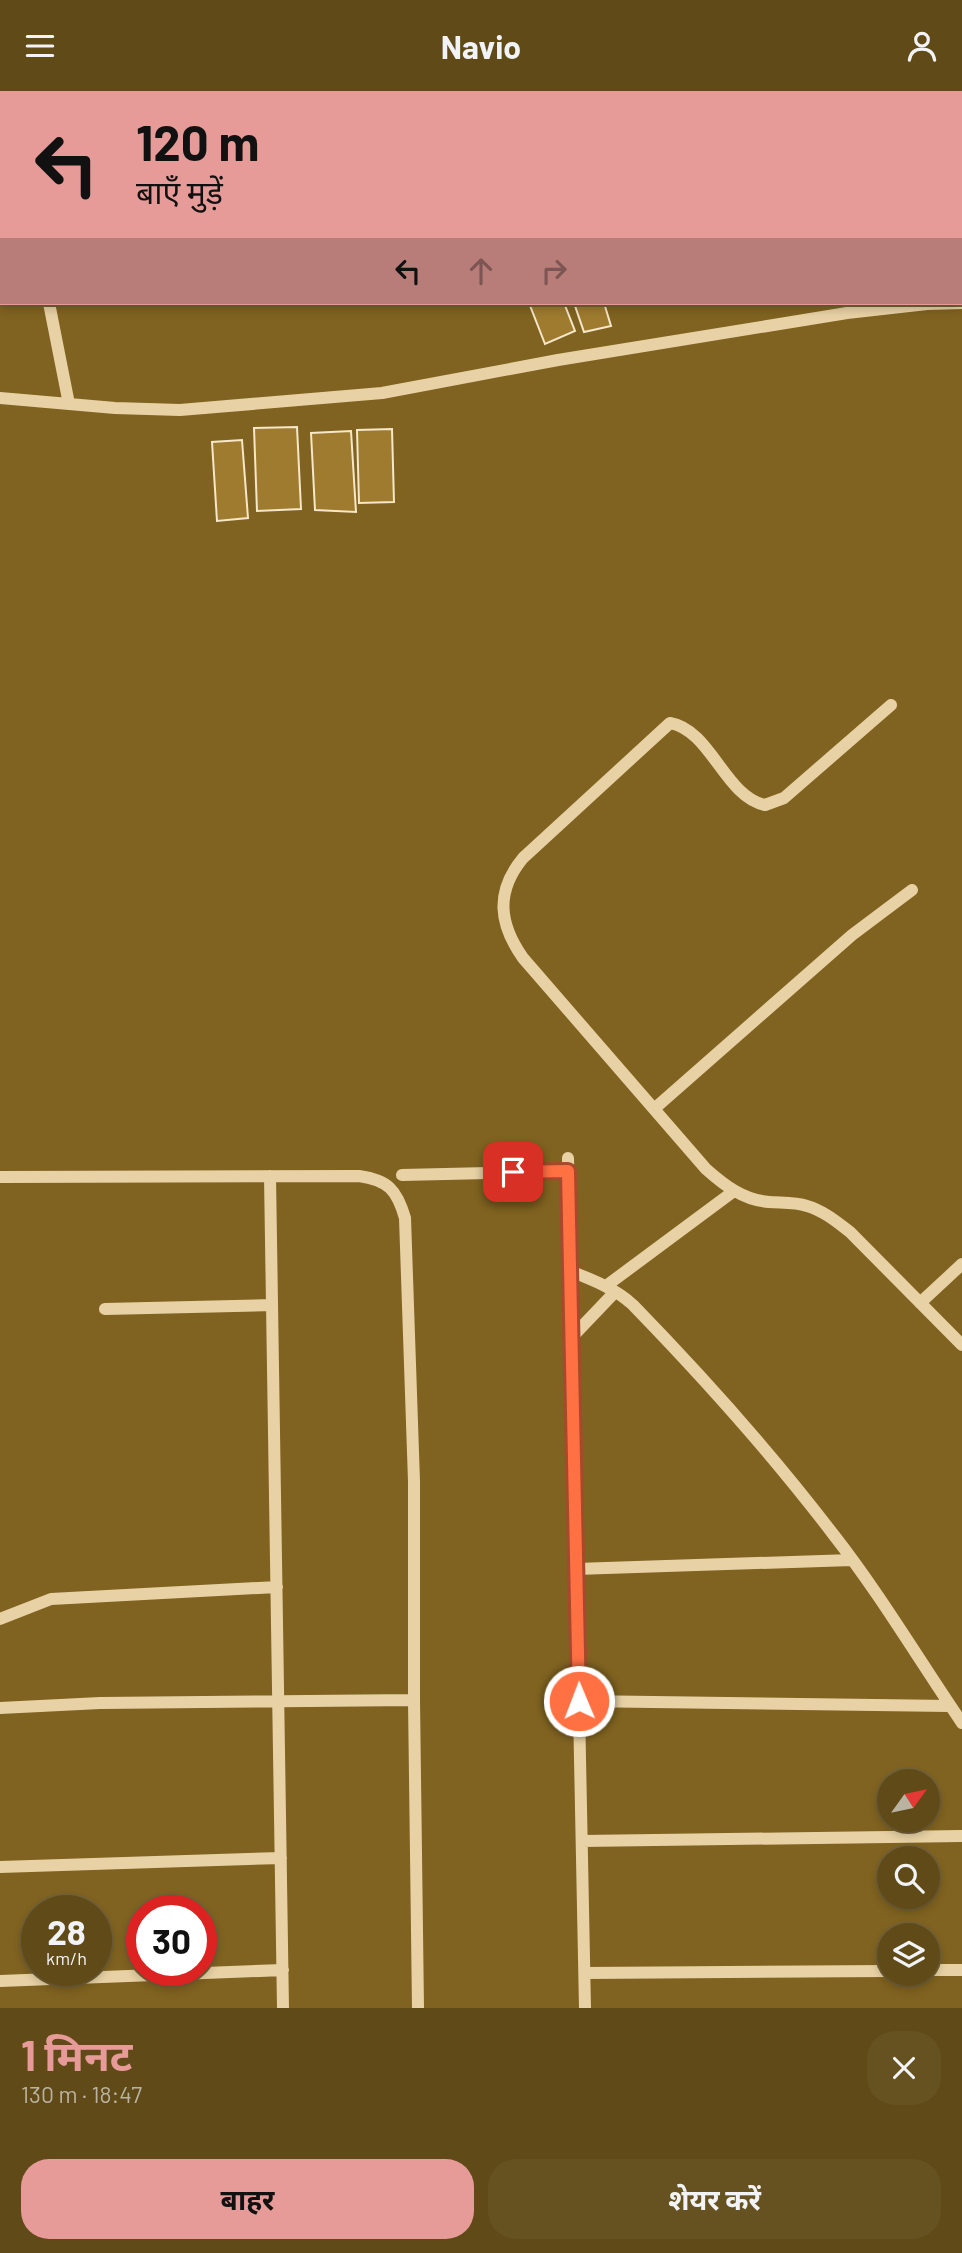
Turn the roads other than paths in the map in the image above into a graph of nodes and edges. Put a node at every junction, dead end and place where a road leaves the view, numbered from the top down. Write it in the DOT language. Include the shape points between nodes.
graph roads {
  1 [pos="49,305"];
  2 [pos="918,305"];
  3 [pos="1,398"];
  4 [pos="69,404"];
  5 [pos="891,705"];
  6 [pos="912,890"];
  7 [pos="654,1109"];
  8 [pos="402,1175"];
  9 [pos="270,1176"];
  10 [pos="0,1177"];
  11 [pos="734,1191"];
  12 [pos="962,1264"];
  13 [pos="570,1271"];
  14 [pos="610,1289"];
  15 [pos="920,1303"];
  16 [pos="272,1305"];
  17 [pos="104,1309"];
  18 [pos="572,1337"];
  19 [pos="962,1345"];
  20 [pos="852,1560"];
  21 [pos="576,1569"];
  22 [pos="277,1587"];
  23 [pos="0,1619"];
  24 [pos="414,1700"];
  25 [pos="579,1701"];
  26 [pos="279,1702"];
  27 [pos="950,1706"];
  28 [pos="0,1708"];
  29 [pos="962,1723"];
  30 [pos="962,1836"];
  31 [pos="582,1840"];
  32 [pos="281,1858"];
  33 [pos="0,1867"];
  34 [pos="283,1970"];
  35 [pos="940,1970"];
  36 [pos="962,1970"];
  37 [pos="877,1971"];
  38 [pos="584,1973"];
  39 [pos="0,1980"];
  40 [pos="283,2008"];
  41 [pos="418,2008"];
  42 [pos="585,2008"];
  1 -- 4 [label="street"];
  2 -- 4 [label="street" via="558,359 382,393 180,410"];
  3 -- 4 [label="street"];
  5 -- 7 [label="street" via="784,798 765,805 748,798 686,729 670,723 515,867 503,899 512,942"];
  6 -- 7 [label="street" via="852,935"];
  7 -- 11 [label="street" via="706,1169"];
  8 -- 13 [label="street" via="568,1164"];
  9 -- 10 [label="street"];
  9 -- 16 [label="street"];
  9 -- 24 [label="street" via="376,1178 393,1191 403,1210 414,1481"];
  11 -- 14 [label="street"];
  11 -- 15 [label="street" via="765,1202 806,1205 831,1218"];
  12 -- 15 [label="street"];
  13 -- 14 [label="street"];
  13 -- 18 [label="street"];
  14 -- 18 [label="street"];
  14 -- 20 [label="street" via="633,1305 681,1356 804,1497"];
  15 -- 19 [label="street"];
  16 -- 17 [label="street"];
  16 -- 22 [label="street"];
  18 -- 21 [label="street"];
  20 -- 21 [label="street"];
  20 -- 27 [label="street"];
  21 -- 25 [label="street"];
  22 -- 23 [label="street" via="51,1599"];
  22 -- 26 [label="street"];
  24 -- 26 [label="street"];
  24 -- 41 [label="street"];
  25 -- 27 [label="street"];
  25 -- 31 [label="street"];
  26 -- 28 [label="street"];
  26 -- 32 [label="street"];
  27 -- 29 [label="street"];
  30 -- 31 [label="street"];
  31 -- 38 [label="street"];
  32 -- 33 [label="street"];
  32 -- 34 [label="street"];
  34 -- 39 [label="street"];
  34 -- 40 [label="street"];
  35 -- 36 [label="street"];
  37 -- 38 [label="street"];
  38 -- 42 [label="street"];
}
